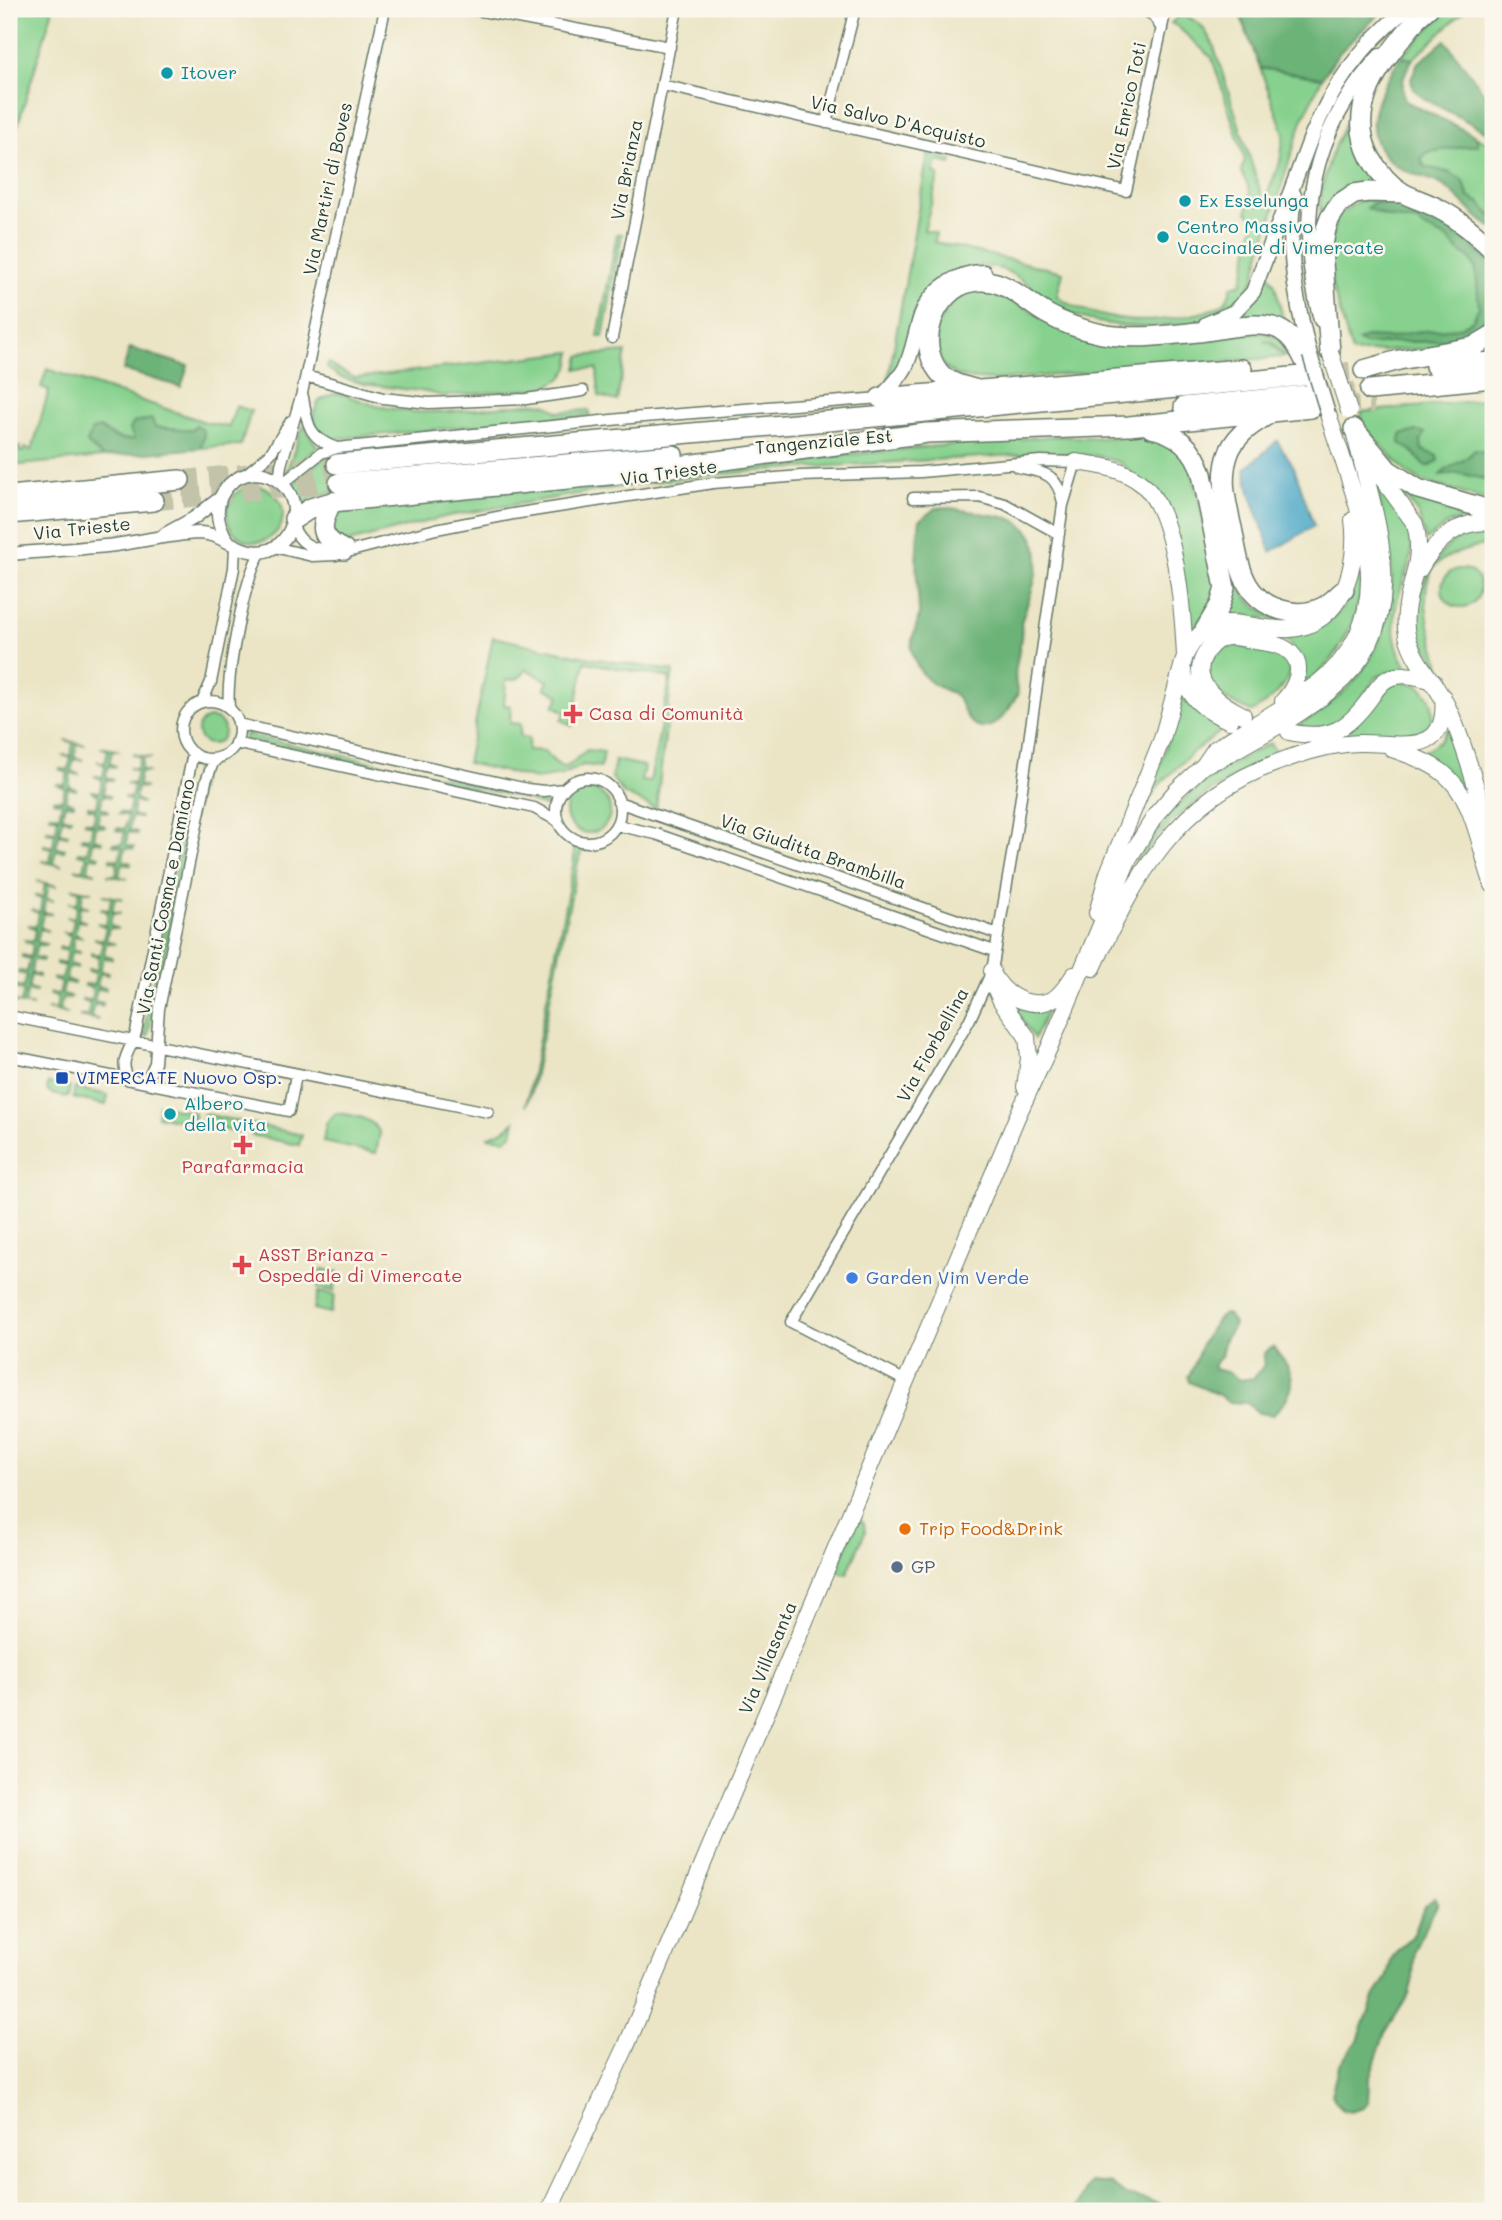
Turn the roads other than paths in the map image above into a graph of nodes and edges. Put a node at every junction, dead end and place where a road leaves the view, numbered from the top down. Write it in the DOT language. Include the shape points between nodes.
graph roads {
  1 [pos="385,9"];
  2 [pos="471,9"];
  3 [pos="677,9"];
  4 [pos="855,9"];
  5 [pos="1141,9"];
  6 [pos="1160,9"];
  7 [pos="1166,9"];
  8 [pos="1173,9"];
  9 [pos="1430,9"];
  10 [pos="1410,16"];
  11 [pos="1162,29"];
  12 [pos="670,47"];
  13 [pos="662,85"];
  14 [pos="827,123"];
  15 [pos="1313,132"];
  16 [pos="1126,191"];
  17 [pos="1403,193"];
  18 [pos="1493,252"];
  19 [pos="1493,335"];
  20 [pos="612,338"];
  21 [pos="1320,353"];
  22 [pos="1493,362"];
  23 [pos="306,376"];
  24 [pos="1493,378"];
  25 [pos="977,390"];
  26 [pos="583,391"];
  27 [pos="1493,391"];
  28 [pos="302,393"];
  29 [pos="880,398"];
  30 [pos="1315,399"];
  31 [pos="1273,412"];
  32 [pos="295,416"];
  33 [pos="1352,420"];
  34 [pos="1129,426"];
  35 [pos="927,433"];
  36 [pos="1076,462"];
  37 [pos="338,465"];
  38 [pos="1004,465"];
  39 [pos="1344,466"];
  40 [pos="245,475"];
  41 [pos="180,480"];
  42 [pos="281,483"];
  43 [pos="9,495"];
  44 [pos="220,497"];
  45 [pos="913,498"];
  46 [pos="154,501"];
  47 [pos="332,502"];
  48 [pos="1063,505"];
  49 [pos="1493,511"];
  50 [pos="9,514"];
  51 [pos="293,523"];
  52 [pos="1493,523"];
  53 [pos="1059,534"];
  54 [pos="159,537"];
  55 [pos="232,544"];
  56 [pos="274,547"];
  57 [pos="350,550"];
  58 [pos="261,552"];
  59 [pos="9,554"];
  60 [pos="1415,579"];
  61 [pos="1344,590"];
  62 [pos="1205,630"];
  63 [pos="1184,660"];
  64 [pos="1433,681"];
  65 [pos="1443,697"];
  66 [pos="202,702"];
  67 [pos="229,707"];
  68 [pos="238,724"];
  69 [pos="1235,725"];
  70 [pos="1289,732"];
  71 [pos="1270,737"];
  72 [pos="236,743"];
  73 [pos="1383,745"];
  74 [pos="1325,749"];
  75 [pos="192,753"];
  76 [pos="218,758"];
  77 [pos="1204,765"];
  78 [pos="564,789"];
  79 [pos="618,802"];
  80 [pos="558,821"];
  81 [pos="616,825"];
  82 [pos="1493,849"];
  83 [pos="1493,885"];
  84 [pos="998,934"];
  85 [pos="994,951"];
  86 [pos="1088,955"];
  87 [pos="992,971"];
  88 [pos="9,1016"];
  89 [pos="134,1041"];
  90 [pos="157,1046"];
  91 [pos="9,1056"];
  92 [pos="296,1075"];
  93 [pos="129,1079"];
  94 [pos="142,1082"];
  95 [pos="1033,1085"];
  96 [pos="488,1112"];
  97 [pos="1017,1117"];
  98 [pos="906,1381"];
  99 [pos="549,2211"];
  1 -- 23 [label="street, Via Martiri di Boves"];
  2 -- 12 [label="street"];
  3 -- 12 [label="street, Via Brianza"];
  4 -- 14 [label="street"];
  5 -- 11 [label="street" via="1153,15"];
  6 -- 11 [label="street"];
  7 -- 11 [label="street, Via Enrico Toti"];
  8 -- 11 [label="street, Via Enrico Toti"];
  9 -- 10 [label="main road"];
  10 -- 15 [label="main road" via="1371,41 1350,65"];
  10 -- 17 [label="highway" via="1366,97 1361,119 1372,161"];
  10 -- 21 [label="main road" via="1351,93 1333,125 1313,182 1309,259"];
  11 -- 16 [label="street, Via Enrico Toti"];
  12 -- 13 [label="street, Via Brianza"];
  13 -- 14 [label="street, Via Salvo D'Acquisto"];
  13 -- 20 [label="street, Via Brianza"];
  14 -- 16 [label="street, Via Salvo D'Acquisto"];
  15 -- 21 [label="main road" via="1297,183 1291,235 1296,290"];
  15 -- 29 [label="main road" via="1253,292 1223,319 1136,331 1090,326 1053,310 997,274 967,274 946,284 928,302 906,367"];
  17 -- 18 [label="highway" via="1445,212"];
  17 -- 21 [label="highway" via="1354,194 1339,204 1330,218 1322,250"];
  19 -- 22 [label="highway" via="1474,347 1364,370"];
  21 -- 30 [label="main road, bridge"];
  21 -- 33 [label="main road, bridge"];
  23 -- 26 [label="street" via="401,401 429,403 526,399"];
  23 -- 28 [label="street, Via Martiri di Boves"];
  24 -- 27 [label="highway" via="1372,396"];
  25 -- 29 [label="highway"];
  25 -- 30 [label="highway" via="1251,369"];
  25 -- 30 [label="highway" via="953,382 939,371 932,361 929,337 936,308 946,295 967,283 987,281 1014,290 1060,321 1112,336 1276,327 1296,346"];
  28 -- 32 [label="street, Via Martiri di Boves"];
  28 -- 37 [label="street, Via Martiri di Boves" via="313,433"];
  29 -- 37 [label="street" via="631,418"];
  30 -- 31 [label="highway"];
  30 -- 35 [label="highway, Tangenziale Est"];
  30 -- 37 [label="highway, Tangenziale Est" via="874,417"];
  30 -- 39 [label="main road"];
  31 -- 34 [label="highway"];
  31 -- 61 [label="highway" via="1236,439 1226,467 1224,494 1241,571 1264,603 1289,611 1315,610"];
  32 -- 40 [label="street, Via Martiri di Boves" via="270,454"];
  32 -- 42 [label="street, Via Martiri di Boves" via="281,465"];
  33 -- 49 [label="highway" via="1388,470 1418,489"];
  33 -- 60 [label="main road" via="1365,454 1415,524 1419,549"];
  33 -- 77 [label="main road" via="1383,561 1384,589 1375,628 1357,662 1332,690"];
  34 -- 35 [label="highway"];
  34 -- 62 [label="highway" via="1172,434 1199,462 1225,588"];
  35 -- 37 [label="highway, Tangenziale Est"];
  35 -- 47 [label="highway" via="619,474"];
  36 -- 38 [label="street, Via Trieste"];
  36 -- 48 [label="street, Via Fiorbellina"];
  36 -- 63 [label="main road" via="1130,475 1157,504 1173,554"];
  37 -- 42 [label="street" via="321,453"];
  38 -- 48 [label="street" via="1052,477"];
  38 -- 57 [label="street, Via Trieste" via="713,483 513,514"];
  39 -- 61 [label="main road" via="1355,535"];
  39 -- 69 [label="main road" via="1370,563 1368,602 1358,631 1340,661 1319,683"];
  40 -- 42 [label="street" via="269,476"];
  40 -- 44 [label="street, Via Trieste"];
  41 -- 43 [label="highway"];
  42 -- 51 [label="street" via="292,498"];
  44 -- 54 [label="street, Via Trieste"];
  44 -- 55 [label="street" via="217,521"];
  45 -- 53 [label="street" via="979,498 1005,504"];
  46 -- 50 [label="highway"];
  47 -- 51 [label="highway" via="311,508"];
  47 -- 57 [label="highway" via="323,532 330,543"];
  48 -- 53 [label="street, Via Fiorbellina"];
  51 -- 56 [label="street"];
  51 -- 57 [label="street, Via Trieste" via="297,536 311,547"];
  52 -- 60 [label="main road" via="1472,524 1448,534 1430,552"];
  53 -- 84 [label="street, Via Fiorbellina"];
  54 -- 55 [label="street, Via Trieste" via="209,533"];
  54 -- 59 [label="street, Via Trieste"];
  55 -- 58 [label="street, Via Trieste"];
  55 -- 66 [label="street, Via Santi Cosma e Damiano" via="234,568 211,682"];
  56 -- 57 [label="street, Via Trieste" via="312,556"];
  56 -- 58 [label="street"];
  58 -- 67 [label="street" via="249,577 228,681"];
  60 -- 64 [label="main road" via="1406,631 1414,656"];
  61 -- 62 [label="main road" via="1321,619 1308,625 1284,629 1231,623"];
  62 -- 63 [label="main road" via="1195,638"];
  63 -- 69 [label="main road" via="1185,683 1194,699"];
  63 -- 86 [label="main road" via="1162,739 1108,873"];
  64 -- 65 [label="main road"];
  64 -- 70 [label="main road" via="1392,677 1379,685 1356,717 1336,731 1318,736"];
  65 -- 73 [label="main road" via="1442,717 1434,735 1411,745"];
  65 -- 82 [label="main road"];
  66 -- 67 [label="street"];
  66 -- 75 [label="street, Via Santi Cosma e Damiano" via="183,720 182,738"];
  67 -- 68 [label="street"];
  68 -- 72 [label="street"];
  68 -- 78 [label="street, Via Giuditta Brambilla" via="527,789"];
  69 -- 69 [label="main road" via="1201,677 1204,656 1222,638 1235,637 1290,653 1297,671 1294,686 1283,700"];
  69 -- 77 [label="main road"];
  71 -- 74 [label="main road"];
  72 -- 76 [label="street, Via Santi Cosma e Damiano"];
  72 -- 80 [label="street" via="534,808"];
  73 -- 74 [label="main road" via="1359,743"];
  73 -- 83 [label="main road" via="1439,769 1453,783 1466,804"];
  74 -- 95 [label="main road" via="1258,769 1210,796 1186,817 1120,909 1051,1058"];
  75 -- 76 [label="street, Via Santi Cosma e Damiano"];
  75 -- 89 [label="street, Via Santi Cosma e Damiano"];
  76 -- 90 [label="street, Via Santi Cosma e Damiano" via="206,781 159,1009"];
  77 -- 86 [label="main road" via="1177,790 1147,829 1129,859"];
  78 -- 79 [label="street, Via Giuditta Brambilla" via="580,779 596,779 607,785"];
  78 -- 80 [label="street" via="556,804"];
  79 -- 81 [label="street"];
  79 -- 84 [label="street, Via Giuditta Brambilla"];
  80 -- 81 [label="street" via="568,835 587,842 605,837"];
  81 -- 85 [label="street, Via Giuditta Brambilla" via="656,834"];
  84 -- 85 [label="street, Via Fiorbellina"];
  85 -- 87 [label="street, Via Fiorbellina"];
  86 -- 87 [label="main road" via="1056,996 1042,1002 1023,1002 1006,993"];
  86 -- 95 [label="main road"];
  87 -- 97 [label="main road" via="1001,1001 1027,1037 1028,1077"];
  87 -- 98 [label="street, Via Fiorbellina" via="970,1021 791,1322"];
  88 -- 89 [label="street"];
  89 -- 90 [label="street"];
  89 -- 93 [label="street, Via Santi Cosma e Damiano" via="124,1058"];
  90 -- 92 [label="street"];
  90 -- 94 [label="street, Via Santi Cosma e Damiano" via="153,1070"];
  91 -- 93 [label="street"];
  92 -- 94 [label="street" via="289,1111"];
  92 -- 96 [label="street"];
  93 -- 94 [label="street"];
  95 -- 97 [label="main road"];
  97 -- 98 [label="main road, Via Villasanta"];
  98 -- 99 [label="main road, Via Villasanta" via="625,2049"];
}
